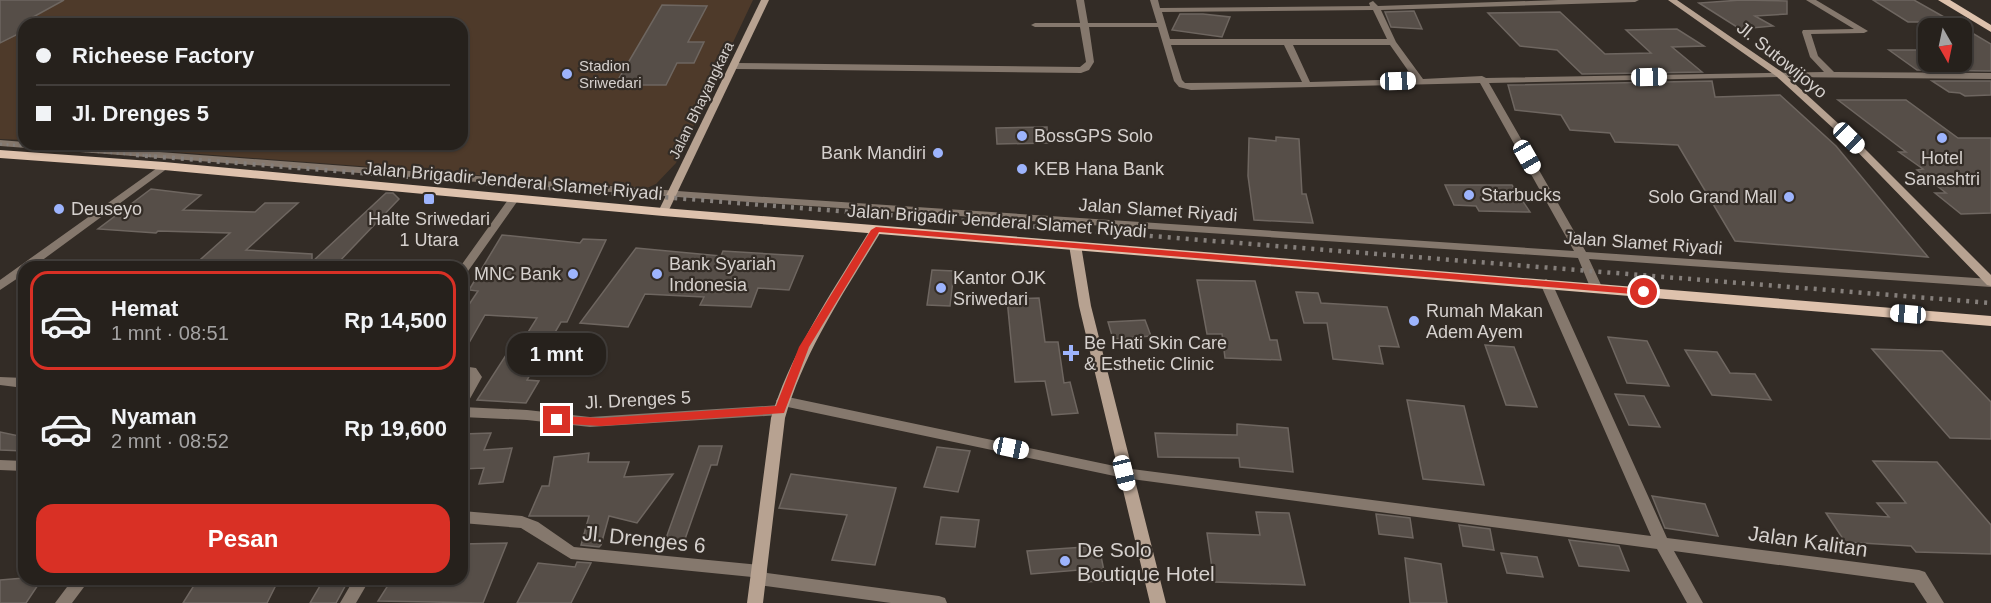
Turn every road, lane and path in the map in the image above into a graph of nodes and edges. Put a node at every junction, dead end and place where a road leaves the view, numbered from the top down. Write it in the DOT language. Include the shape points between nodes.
graph roads {
  1 [pos="765,0"];
  2 [pos="1080,0"];
  3 [pos="1154,0"];
  4 [pos="1371,0"];
  5 [pos="1635,0"];
  6 [pos="1672,0"];
  7 [pos="1810,0"];
  8 [pos="1943,0"];
  9 [pos="1545,1"];
  10 [pos="1376,8"];
  11 [pos="1157,10"];
  12 [pos="1035,25"];
  13 [pos="1083,25"];
  14 [pos="1162,25"];
  15 [pos="1991,29"];
  16 [pos="1167,42"];
  17 [pos="1392,42"];
  18 [pos="1288,43"];
  19 [pos="735,66"];
  20 [pos="1779,74"];
  21 [pos="1832,75"];
  22 [pos="1991,76"];
  23 [pos="1482,80"];
  24 [pos="1420,81"];
  25 [pos="1307,84"];
  26 [pos="0,143"];
  27 [pos="18,144"];
  28 [pos="92,150"];
  29 [pos="0,154"];
  30 [pos="164,166"];
  31 [pos="673,194"];
  32 [pos="514,199"];
  33 [pos="663,212"];
  34 [pos="876,230"];
  35 [pos="1075,245"];
  36 [pos="1583,256"];
  37 [pos="35,261"];
  38 [pos="468,264"];
  39 [pos="18,273"];
  40 [pos="1991,283"];
  41 [pos="1546,284"];
  42 [pos="0,286"];
  43 [pos="1596,287"];
  44 [pos="1991,321"];
  45 [pos="468,371"];
  46 [pos="0,381"];
  47 [pos="18,382"];
  48 [pos="468,390"];
  49 [pos="782,406"];
  50 [pos="468,412"];
  51 [pos="0,465"];
  52 [pos="18,466"];
  53 [pos="1124,473"];
  54 [pos="468,518"];
  55 [pos="1661,542"];
  56 [pos="759,574"];
  57 [pos="77,585"];
  58 [pos="358,585"];
  59 [pos="63,603"];
  60 [pos="348,603"];
  61 [pos="755,603"];
  62 [pos="939,603"];
  63 [pos="1158,603"];
  64 [pos="1695,603"];
  65 [pos="1936,603"];
  1 -- 19 [label="main road, Jalan Bhayangkara"];
  2 -- 13 [label="street"];
  3 -- 11 [label="street"];
  4 -- 10 [label="street"];
  5 -- 9 [label="street"];
  6 -- 20 [label="main road, Jl. Sutowijoyo"];
  7 -- 21 [label="street" via="1864,32 1806,32 1814,57"];
  8 -- 15 [label="main road"];
  9 -- 10 [label="street"];
  10 -- 11 [label="street"];
  10 -- 17 [label="street"];
  11 -- 14 [label="street"];
  12 -- 13 [label="street"];
  13 -- 14 [label="street"];
  13 -- 19 [label="street" via="1090,62 1086,68 1073,71"];
  14 -- 16 [label="street"];
  16 -- 18 [label="street"];
  16 -- 25 [label="street" via="1182,85"];
  17 -- 18 [label="street"];
  17 -- 24 [label="street"];
  18 -- 25 [label="street"];
  19 -- 31 [label="main road, Jalan Bhayangkara"];
  20 -- 21 [label="street"];
  20 -- 23 [label="street"];
  20 -- 40 [label="main road, Jl. Sutowijoyo" via="1872,160"];
  21 -- 22 [label="street"];
  23 -- 24 [label="street"];
  23 -- 36 [label="street"];
  24 -- 25 [label="street"];
  26 -- 27 [label="street, Jalan Slamet Riyadi"];
  28 -- 31 [label="street, Jalan Slamet Riyadi"];
  29 -- 30 [label="main road, Jalan Brigadir Jenderal Slamet Riyadi"];
  30 -- 32 [label="main road, Jalan Brigadir Jenderal Slamet Riyadi"];
  30 -- 37 [label="street"];
  31 -- 33 [label="main road, Jalan Bhayangkara"];
  31 -- 36 [label="street, Jalan Slamet Riyadi"];
  32 -- 33 [label="main road, Jalan Brigadir Jenderal Slamet Riyadi"];
  32 -- 38 [label="street"];
  33 -- 34 [label="main road, Jalan Brigadir Jenderal Slamet Riyadi"];
  34 -- 35 [label="main road, Jalan Brigadir Jenderal Slamet Riyadi"];
  34 -- 49 [label="main road" via="804,347"];
  35 -- 41 [label="main road, Jalan Brigadir Jenderal Slamet Riyadi"];
  35 -- 53 [label="main road" via="1085,306"];
  36 -- 40 [label="street, Jalan Slamet Riyadi"];
  36 -- 43 [label="street"];
  39 -- 42 [label="street"];
  41 -- 43 [label="main road, Jalan Brigadir Jenderal Slamet Riyadi"];
  41 -- 55 [label="street"];
  43 -- 44 [label="main road, Jalan Brigadir Jenderal Slamet Riyadi"];
  45 -- 48 [label="street" via="475,376"];
  46 -- 47 [label="street"];
  49 -- 50 [label="street, Jl. Drenges 5" via="590,422"];
  49 -- 53 [label="street, Jl. Drenges 5"];
  49 -- 56 [label="main road"];
  51 -- 52 [label="street"];
  53 -- 55 [label="street, Jalan Kalitan"];
  53 -- 63 [label="main road"];
  54 -- 56 [label="street, Jl. Drenges 6" via="522,522 572,553"];
  55 -- 64 [label="street"];
  55 -- 65 [label="street, Jalan Kalitan" via="1919,577"];
  56 -- 61 [label="main road"];
  56 -- 62 [label="street, Jl. Drenges 6"];
  57 -- 59 [label="street"];
  58 -- 60 [label="street"];
}
